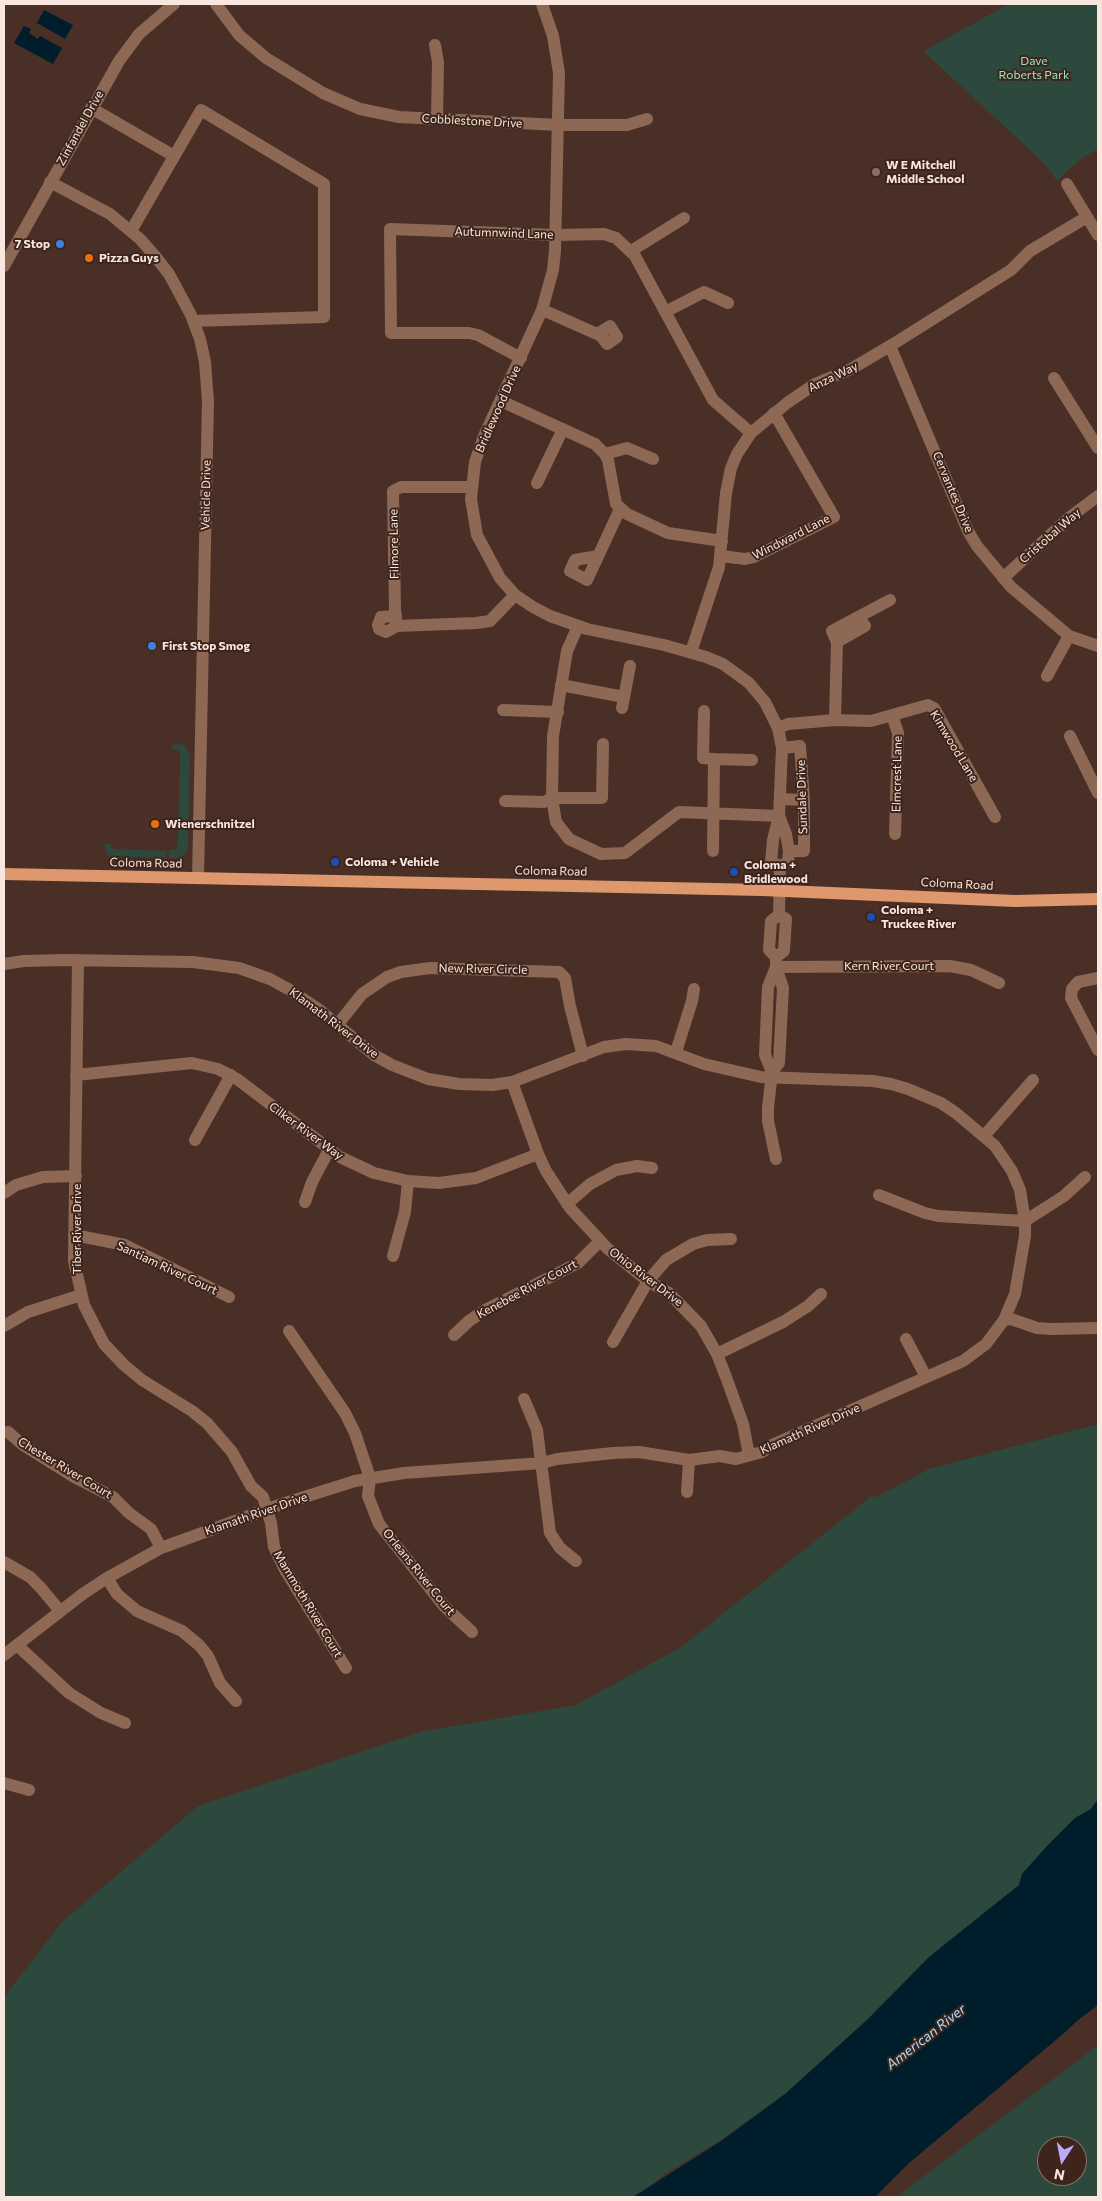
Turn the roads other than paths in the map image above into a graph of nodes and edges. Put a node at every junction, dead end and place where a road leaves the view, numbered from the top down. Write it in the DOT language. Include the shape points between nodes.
graph roads {
  1 [pos="174,4"];
  2 [pos="216,4"];
  3 [pos="542,4"];
  4 [pos="435,45"];
  5 [pos="91,108"];
  6 [pos="437,119"];
  7 [pos="647,119"];
  8 [pos="559,125"];
  9 [pos="174,156"];
  10 [pos="50,182"];
  11 [pos="1067,184"];
  12 [pos="1087,217"];
  13 [pos="684,218"];
  14 [pos="131,231"];
  15 [pos="556,235"];
  16 [pos="1098,235"];
  17 [pos="631,251"];
  18 [pos="4,266"];
  19 [pos="728,303"];
  20 [pos="542,310"];
  21 [pos="665,312"];
  22 [pos="193,321"];
  23 [pos="597,334"];
  24 [pos="890,346"];
  25 [pos="521,358"];
  26 [pos="1054,378"];
  27 [pos="501,401"];
  28 [pos="774,413"];
  29 [pos="563,429"];
  30 [pos="751,433"];
  31 [pos="1098,448"];
  32 [pos="605,454"];
  33 [pos="653,460"];
  34 [pos="537,483"];
  35 [pos="471,487"];
  36 [pos="1098,496"];
  37 [pos="620,509"];
  38 [pos="722,541"];
  39 [pos="598,556"];
  40 [pos="721,556"];
  41 [pos="1003,578"];
  42 [pos="515,595"];
  43 [pos="890,600"];
  44 [pos="578,626"];
  45 [pos="1069,636"];
  46 [pos="1098,646"];
  47 [pos="691,652"];
  48 [pos="630,666"];
  49 [pos="1047,676"];
  50 [pos="561,685"];
  51 [pos="503,710"];
  52 [pos="704,711"];
  53 [pos="558,712"];
  54 [pos="892,715"];
  55 [pos="835,720"];
  56 [pos="778,728"];
  57 [pos="1070,736"];
  58 [pos="603,744"];
  59 [pos="782,748"];
  60 [pos="714,759"];
  61 [pos="752,760"];
  62 [pos="1098,793"];
  63 [pos="552,798"];
  64 [pos="780,799"];
  65 [pos="804,800"];
  66 [pos="505,801"];
  67 [pos="713,812"];
  68 [pos="779,816"];
  69 [pos="995,817"];
  70 [pos="895,834"];
  71 [pos="713,851"];
  72 [pos="789,851"];
  73 [pos="780,866"];
  74 [pos="4,874"];
  75 [pos="198,877"];
  76 [pos="781,891"];
  77 [pos="1098,899"];
  78 [pos="78,960"];
  79 [pos="776,962"];
  80 [pos="4,964"];
  81 [pos="1098,978"];
  82 [pos="999,983"];
  83 [pos="694,989"];
  84 [pos="338,1024"];
  85 [pos="1098,1050"];
  86 [pos="676,1052"];
  87 [pos="583,1056"];
  88 [pos="76,1074"];
  89 [pos="231,1075"];
  90 [pos="772,1075"];
  91 [pos="1033,1080"];
  92 [pos="512,1082"];
  93 [pos="984,1136"];
  94 [pos="195,1140"];
  95 [pos="329,1150"];
  96 [pos="538,1154"];
  97 [pos="776,1159"];
  98 [pos="652,1168"];
  99 [pos="76,1176"];
  100 [pos="1085,1177"];
  101 [pos="408,1181"];
  102 [pos="4,1193"];
  103 [pos="879,1195"];
  104 [pos="305,1202"];
  105 [pos="567,1204"];
  106 [pos="1025,1221"];
  107 [pos="74,1236"];
  108 [pos="731,1239"];
  109 [pos="600,1241"];
  110 [pos="393,1256"];
  111 [pos="648,1281"];
  112 [pos="821,1294"];
  113 [pos="81,1295"];
  114 [pos="229,1297"];
  115 [pos="1004,1320"];
  116 [pos="4,1326"];
  117 [pos="1098,1328"];
  118 [pos="289,1330"];
  119 [pos="454,1336"];
  120 [pos="906,1339"];
  121 [pos="613,1342"];
  122 [pos="717,1354"];
  123 [pos="926,1377"];
  124 [pos="524,1399"];
  125 [pos="8,1432"];
  126 [pos="749,1455"];
  127 [pos="689,1460"];
  128 [pos="542,1464"];
  129 [pos="370,1478"];
  130 [pos="687,1492"];
  131 [pos="267,1510"];
  132 [pos="161,1548"];
  133 [pos="4,1562"];
  134 [pos="576,1562"];
  135 [pos="107,1578"];
  136 [pos="60,1611"];
  137 [pos="472,1632"];
  138 [pos="18,1646"];
  139 [pos="4,1655"];
  140 [pos="346,1668"];
  141 [pos="236,1701"];
  142 [pos="125,1723"];
  143 [pos="4,1784"];
  144 [pos="29,1790"];
  1 -- 5 [label="street, Zinfandel Drive" via="139,34"];
  2 -- 6 [label="street, Cobblestone Drive" via="252,47 307,77 323,93 360,109 399,117"];
  3 -- 8 [label="street, Bridlewood Drive" via="557,52"];
  4 -- 6 [label="street" via="438,62"];
  5 -- 9 [label="street"];
  5 -- 10 [label="street, Zinfandel Drive"];
  6 -- 8 [label="street, Cobblestone Drive"];
  7 -- 8 [label="street, Cobblestone Drive" via="627,125"];
  8 -- 15 [label="street, Bridlewood Drive"];
  9 -- 14 [label="street"];
  9 -- 22 [label="street" via="201,110 324,184 324,317"];
  10 -- 14 [label="street, Vehicle Drive" via="96,206"];
  10 -- 18 [label="street, Zinfandel Drive"];
  11 -- 12 [label="street"];
  12 -- 16 [label="street"];
  12 -- 24 [label="street, Anza Way" via="1030,251 1011,270"];
  13 -- 17 [label="street"];
  14 -- 22 [label="street, Vehicle Drive" via="169,274"];
  15 -- 17 [label="street, Autumnwind Lane" via="604,234 616,238"];
  15 -- 20 [label="street, Bridlewood Drive" via="553,270"];
  15 -- 25 [label="street, Autumnwind Lane" via="390,228 391,333 469,333"];
  17 -- 21 [label="street, Autumnwind Lane"];
  19 -- 21 [label="street" via="704,292"];
  20 -- 23 [label="street"];
  20 -- 25 [label="street, Bridlewood Drive"];
  21 -- 30 [label="street, Autumnwind Lane" via="713,400"];
  22 -- 75 [label="street, Vehicle Drive" via="205,362 208,396"];
  24 -- 28 [label="street, Anza Way" via="851,369 815,384"];
  24 -- 41 [label="street, Cervantes Drive" via="968,531"];
  25 -- 27 [label="street, Bridlewood Drive"];
  26 -- 31 [label="street"];
  27 -- 29 [label="street"];
  27 -- 35 [label="street, Bridlewood Drive" via="479,451"];
  28 -- 30 [label="street, Anza Way"];
  28 -- 40 [label="street, Windward Lane" via="834,517 754,557"];
  29 -- 32 [label="street" via="595,444"];
  29 -- 34 [label="street"];
  30 -- 38 [label="street, Anza Way" via="731,468"];
  32 -- 33 [label="street" via="627,448"];
  32 -- 37 [label="street" via="613,498"];
  35 -- 42 [label="street, Bridlewood Drive" via="472,511 481,545 500,578"];
  35 -- 42 [label="street, Filmore Lane" via="401,487 393,491 397,621 490,621"];
  36 -- 41 [label="street, Cristobal Way"];
  37 -- 38 [label="street" via="668,533"];
  37 -- 39 [label="street"];
  38 -- 40 [label="street, Anza Way"];
  40 -- 47 [label="street, Anza Way"];
  41 -- 45 [label="street, Cervantes Drive"];
  42 -- 44 [label="street, Bridlewood Drive" via="550,616"];
  43 -- 55 [label="street" via="832,631 837,642"];
  44 -- 47 [label="street, Bridlewood Drive"];
  44 -- 50 [label="street" via="567,651"];
  45 -- 46 [label="street, Cervantes Drive"];
  45 -- 49 [label="street"];
  47 -- 56 [label="street, Bridlewood Drive" via="738,673 765,702"];
  48 -- 50 [label="street" via="623,702"];
  50 -- 53 [label="street"];
  51 -- 53 [label="street"];
  52 -- 60 [label="street" via="703,758"];
  53 -- 63 [label="street" via="553,736"];
  54 -- 55 [label="street, Kimwood Lane" via="871,721"];
  54 -- 69 [label="street, Kimwood Lane" via="928,705 934,708"];
  54 -- 70 [label="street, Elmcrest Lane" via="898,733"];
  55 -- 56 [label="street, Kimwood Lane" via="788,724"];
  56 -- 59 [label="street, Bridlewood Drive"];
  57 -- 62 [label="street"];
  58 -- 63 [label="street" via="602,798"];
  59 -- 64 [label="street, Bridlewood Drive"];
  59 -- 65 [label="street, Sundale Drive" via="800,746"];
  60 -- 61 [label="street"];
  60 -- 67 [label="street"];
  63 -- 66 [label="street" via="544,802"];
  63 -- 67 [label="street" via="556,822 569,839 601,854 625,853 679,812"];
  64 -- 65 [label="street"];
  64 -- 68 [label="street, Bridlewood Drive"];
  65 -- 72 [label="street, Sundale Drive" via="804,851"];
  67 -- 68 [label="street"];
  67 -- 71 [label="street"];
  68 -- 72 [label="street, Bridlewood Drive"];
  68 -- 73 [label="street, Bridlewood Drive" via="771,862"];
  72 -- 73 [label="street" via="788,862"];
  73 -- 76 [label="street, Bridlewood Drive"];
  74 -- 75 [label="main road, Coloma Road"];
  75 -- 76 [label="main road, Coloma Road"];
  76 -- 77 [label="main road, Coloma Road" via="1015,901"];
  76 -- 79 [label="street, Bridlewood Drive" via="779,915 786,920 784,951"];
  78 -- 80 [label="street, Klamath River Drive"];
  78 -- 84 [label="street, Klamath River Drive" via="193,962 238,968 290,990"];
  78 -- 88 [label="street, Tiber River Drive"];
  79 -- 82 [label="street, Kern River Court" via="950,966 971,970"];
  79 -- 90 [label="street" via="783,988 778,1063"];
  81 -- 85 [label="street" via="1078,982 1072,989 1071,998"];
  83 -- 86 [label="street"];
  84 -- 87 [label="street, New River Circle" via="362,994 387,977 401,972 430,968 559,972 566,978"];
  84 -- 92 [label="street, Klamath River Drive" via="374,1055 428,1079 474,1085"];
  86 -- 87 [label="street, Klamath River Drive" via="656,1046 626,1044 604,1047"];
  86 -- 90 [label="street, Klamath River Drive" via="723,1069"];
  87 -- 92 [label="street, Klamath River Drive"];
  88 -- 89 [label="street, Cilker River Way" via="192,1063"];
  88 -- 99 [label="street, Tiber River Drive"];
  89 -- 94 [label="street"];
  89 -- 95 [label="street, Cilker River Way"];
  90 -- 93 [label="street, Klamath River Drive" via="873,1081 908,1088 941,1103"];
  90 -- 97 [label="street" via="768,1114"];
  91 -- 93 [label="street"];
  92 -- 96 [label="street, Ohio River Drive"];
  93 -- 106 [label="street, Klamath River Drive" via="1012,1171 1020,1190"];
  95 -- 101 [label="street, Cilker River Way" via="356,1166"];
  95 -- 104 [label="street"];
  96 -- 101 [label="street, Cilker River Way" via="476,1178 439,1183"];
  96 -- 105 [label="street, Ohio River Drive"];
  98 -- 105 [label="street" via="630,1166 616,1170 590,1184"];
  99 -- 102 [label="street" via="42,1177 16,1185"];
  99 -- 107 [label="street, Tiber River Drive"];
  100 -- 106 [label="street" via="1064,1196"];
  101 -- 110 [label="street" via="405,1212"];
  103 -- 106 [label="street" via="938,1216"];
  105 -- 109 [label="street, Ohio River Drive"];
  106 -- 115 [label="street, Klamath River Drive" via="1018,1280"];
  107 -- 113 [label="street, Tiber River Drive" via="74,1261"];
  107 -- 114 [label="street, Santiam River Court" via="125,1245"];
  108 -- 111 [label="street" via="707,1240 686,1247 666,1260"];
  109 -- 111 [label="street, Ohio River Drive"];
  109 -- 119 [label="street, Kenebee River Court" via="578,1263 485,1310"];
  111 -- 121 [label="street"];
  111 -- 122 [label="street, Ohio River Drive" via="669,1293 692,1314"];
  112 -- 122 [label="street" via="796,1315"];
  113 -- 116 [label="street" via="28,1312"];
  113 -- 131 [label="street, Tiber River Drive" via="95,1329 114,1355 142,1380 207,1423 232,1452 251,1486 263,1497"];
  115 -- 117 [label="street" via="1011,1319 1038,1328"];
  115 -- 123 [label="street, Klamath River Drive" via="975,1354"];
  118 -- 129 [label="street, Orleans River Court" via="349,1420"];
  120 -- 123 [label="street"];
  122 -- 126 [label="street, Ohio River Drive" via="743,1424"];
  123 -- 126 [label="street, Klamath River Drive"];
  124 -- 128 [label="street" via="537,1430"];
  125 -- 132 [label="street, Chester River Court" via="74,1477 113,1497 151,1530"];
  126 -- 127 [label="street, Klamath River Drive" via="736,1459 720,1456"];
  127 -- 128 [label="street, Klamath River Drive" via="639,1452 558,1459"];
  127 -- 130 [label="street"];
  128 -- 129 [label="street, Klamath River Drive"];
  128 -- 134 [label="street" via="550,1533 560,1548"];
  129 -- 131 [label="street, Klamath River Drive" via="335,1486"];
  129 -- 137 [label="street, Orleans River Court" via="368,1496 380,1524 444,1606"];
  131 -- 132 [label="street, Klamath River Drive"];
  131 -- 140 [label="street, Mammoth River Court" via="274,1547 284,1568"];
  132 -- 135 [label="street, Klamath River Drive"];
  133 -- 136 [label="street" via="30,1577"];
  135 -- 136 [label="street, Klamath River Drive"];
  135 -- 141 [label="street" via="117,1594 137,1611 182,1631 199,1645 208,1656 220,1683"];
  136 -- 138 [label="street, Klamath River Drive"];
  138 -- 139 [label="street, Klamath River Drive"];
  138 -- 142 [label="street" via="70,1693 101,1713"];
  143 -- 144 [label="street"];
}
